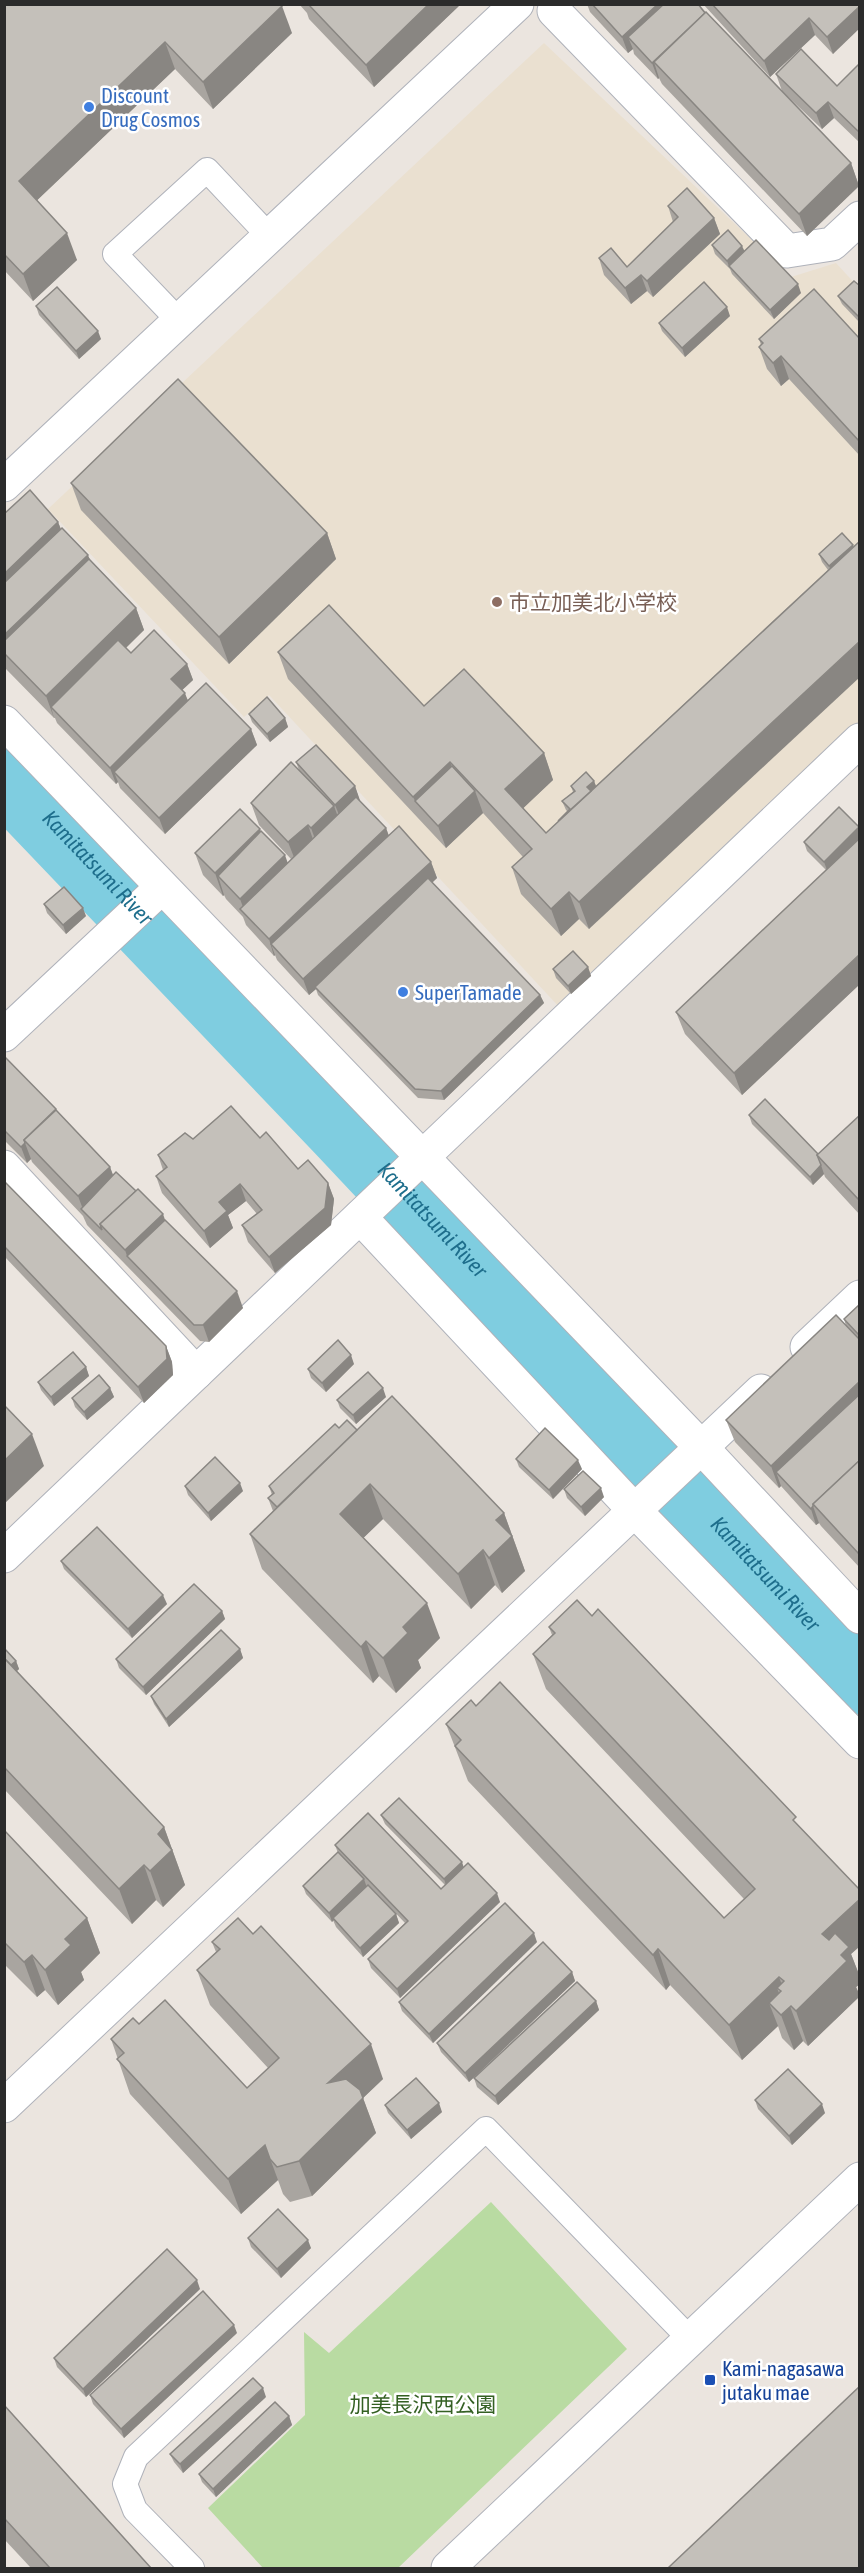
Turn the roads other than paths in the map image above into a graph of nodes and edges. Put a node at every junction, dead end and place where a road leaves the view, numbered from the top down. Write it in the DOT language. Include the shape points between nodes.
graph roads {
  1 [pos="517,4"];
  2 [pos="554,11"];
  3 [pos="860,218"];
  4 [pos="270,237"];
  5 [pos="180,322"];
  6 [pos="4,484"];
  7 [pos="4,722"];
  8 [pos="860,740"];
  9 [pos="162,887"];
  10 [pos="4,1035"];
  11 [pos="421,1158"];
  12 [pos="4,1167"];
  13 [pos="365,1212"];
  14 [pos="860,1297"];
  15 [pos="196,1373"];
  16 [pos="700,1449"];
  17 [pos="643,1503"];
  18 [pos="4,1556"];
  19 [pos="860,1617"];
  20 [pos="860,1742"];
  21 [pos="4,2106"];
  22 [pos="860,2179"];
  23 [pos="690,2339"];
  24 [pos="192,2568"];
  25 [pos="447,2568"];
  1 -- 4 [label="street"];
  2 -- 3 [label="street" via="787,251 832,244"];
  4 -- 5 [label="street"];
  4 -- 5 [label="lane" via="207,170 115,254"];
  5 -- 6 [label="street"];
  7 -- 9 [label="street"];
  8 -- 11 [label="street"];
  9 -- 10 [label="street"];
  9 -- 11 [label="street"];
  11 -- 13 [label="street"];
  11 -- 16 [label="street"];
  12 -- 15 [label="street"];
  13 -- 15 [label="street"];
  13 -- 17 [label="street"];
  14 -- 16 [label="street"];
  15 -- 18 [label="street"];
  16 -- 17 [label="street"];
  16 -- 19 [label="street"];
  17 -- 20 [label="street"];
  17 -- 21 [label="street"];
  22 -- 23 [label="street"];
  23 -- 24 [label="lane" via="486,2129 136,2457 125,2484 135,2510"];
  23 -- 25 [label="street"];
}
